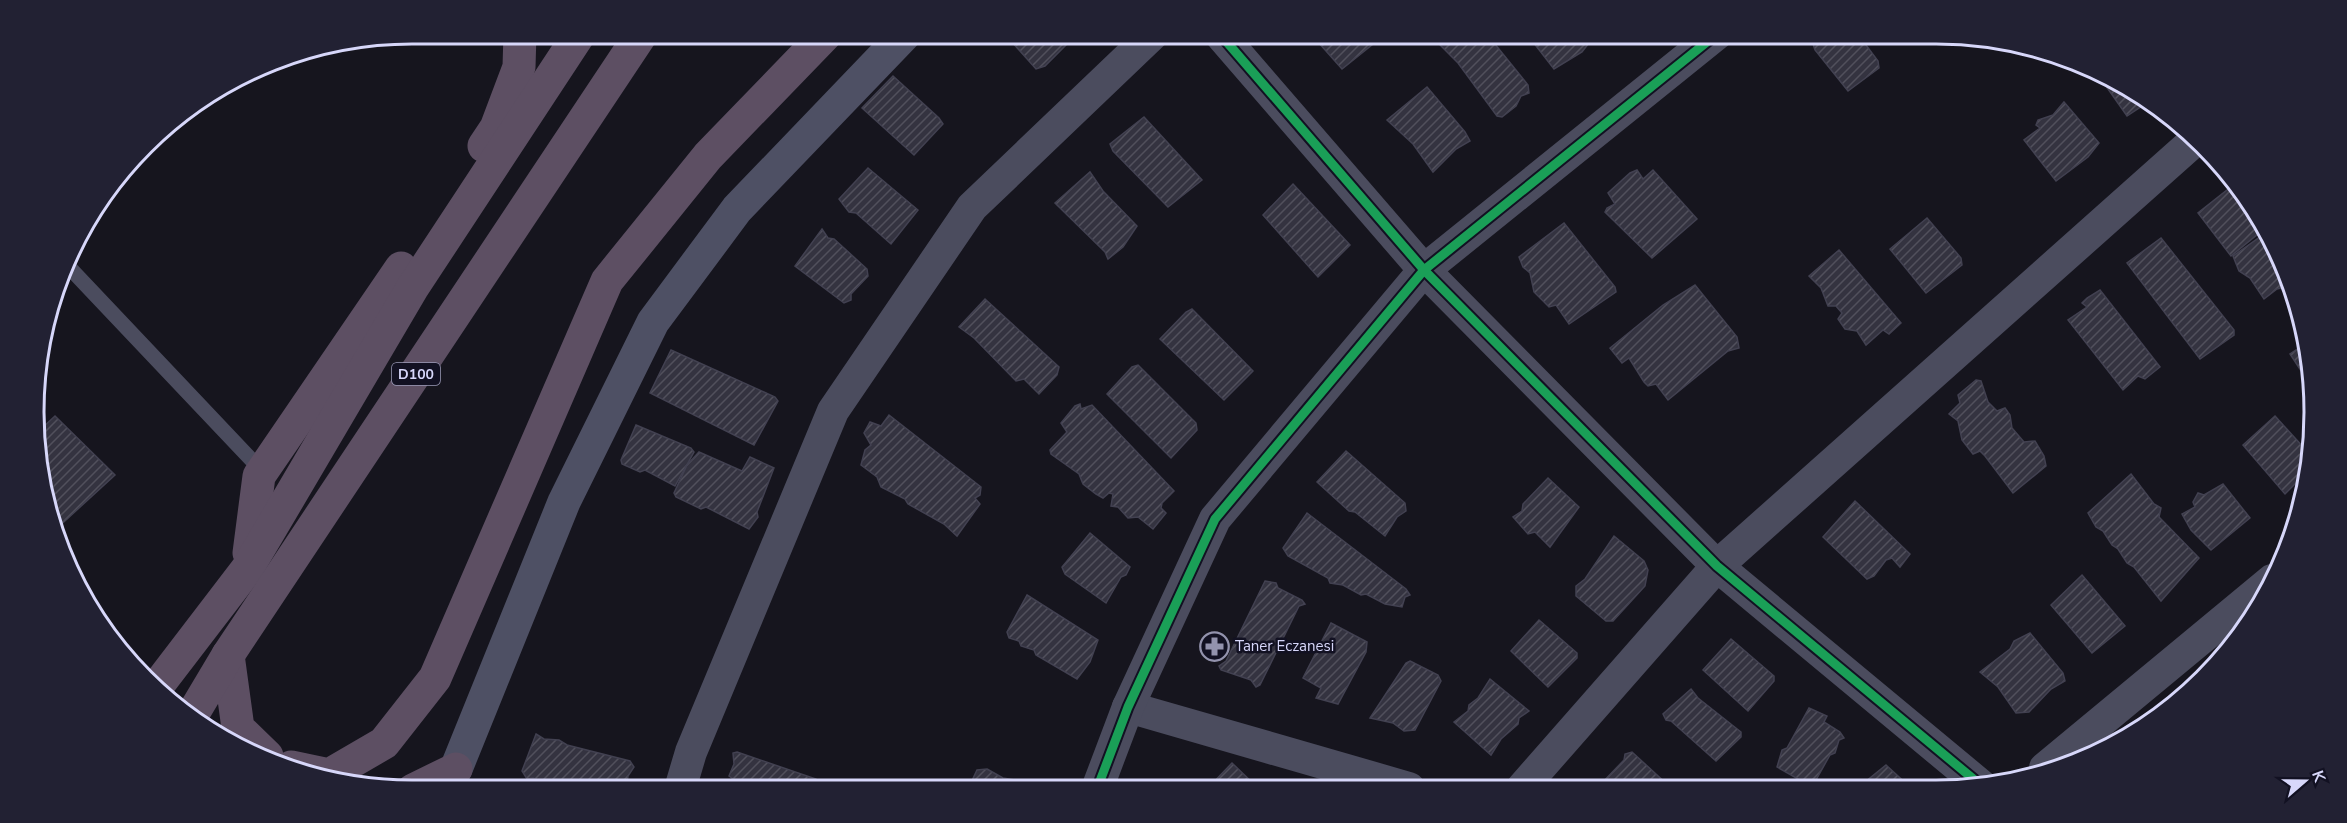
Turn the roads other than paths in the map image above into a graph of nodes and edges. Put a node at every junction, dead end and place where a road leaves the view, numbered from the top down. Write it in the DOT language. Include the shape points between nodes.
graph roads {
  1 [pos="520,44"];
  2 [pos="573,44"];
  3 [pos="635,44"];
  4 [pos="816,44"];
  5 [pos="895,44"];
  6 [pos="1142,44"];
  7 [pos="1229,44"];
  8 [pos="1705,44"];
  9 [pos="2189,145"];
  10 [pos="1424,270"];
  11 [pos="72,271"];
  12 [pos="262,471"];
  13 [pos="1717,566"];
  14 [pos="247,569"];
  15 [pos="2255,594"];
  16 [pos="228,655"];
  17 [pos="161,681"];
  18 [pos="1128,707"];
  19 [pos="196,709"];
  20 [pos="255,744"];
  21 [pos="2055,759"];
  22 [pos="335,771"];
  23 [pos="1972,778"];
  24 [pos="448,779"];
  25 [pos="683,780"];
  26 [pos="1100,780"];
  27 [pos="1381,780"];
  28 [pos="1528,780"];
  1 -- 12 [label="highway" via="519,67 496,128"];
  2 -- 14 [label="highway, D100" via="413,287"];
  3 -- 16 [label="highway, D100"];
  4 -- 22 [label="highway" via="708,156 607,281 435,678 384,743"];
  5 -- 24 [label="main road" via="737,209 653,322 564,502"];
  6 -- 25 [label="street" via="972,207 833,411"];
  7 -- 10 [label="street"];
  8 -- 10 [label="street"];
  9 -- 13 [label="street"];
  10 -- 13 [label="street"];
  10 -- 18 [label="street" via="1215,519"];
  11 -- 12 [label="lane"];
  12 -- 14 [label="highway"];
  13 -- 23 [label="street"];
  13 -- 28 [label="street"];
  14 -- 17 [label="highway, D100"];
  15 -- 21 [label="street"];
  16 -- 19 [label="highway, D100"];
  16 -- 20 [label="highway" via="238,728"];
  18 -- 26 [label="street"];
  18 -- 27 [label="street"];
}
